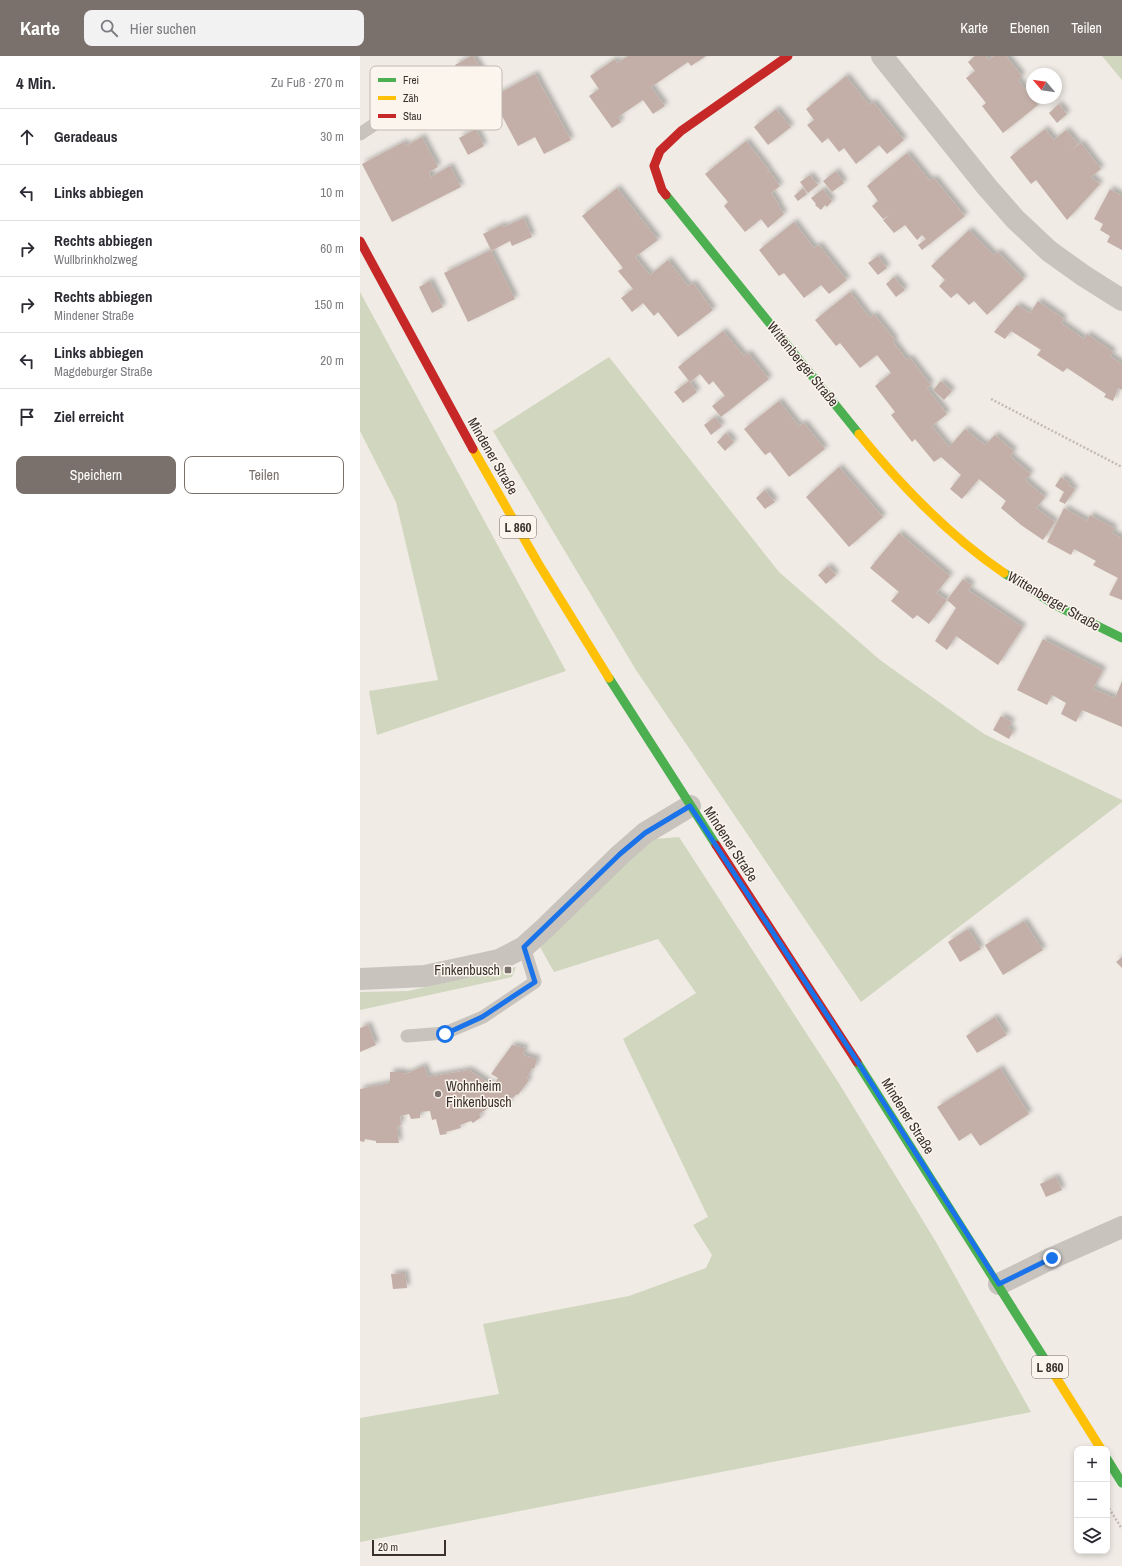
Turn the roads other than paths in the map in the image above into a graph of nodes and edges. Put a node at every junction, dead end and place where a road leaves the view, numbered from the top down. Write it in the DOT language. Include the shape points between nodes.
graph roads {
  1 [pos="788,56"];
  2 [pos="882,56"];
  3 [pos="370,127"];
  4 [pos="360,134"];
  5 [pos="360,241"];
  6 [pos="1122,300"];
  7 [pos="1122,638"];
  8 [pos="690,806"];
  9 [pos="524,947"];
  10 [pos="360,979"];
  11 [pos="407,1036"];
  12 [pos="1122,1227"];
  13 [pos="999,1284"];
  14 [pos="1099,1446"];
  15 [pos="1110,1464"];
  16 [pos="1122,1483"];
  1 -- 7 [label="main road, Wittenberger Straße" via="681,131 660,151 654,166 662,190 889,470 934,517 1024,586"];
  2 -- 6 [label="street" via="1015,219 1049,251"];
  3 -- 4 [label="lane"];
  5 -- 8 [label="main road, Mindener Straße / L 860" via="472,449 564,605"];
  8 -- 9 [label="street" via="645,833 620,854"];
  8 -- 13 [label="main road, Mindener Straße / L 860"];
  9 -- 10 [label="street" via="499,960 425,976"];
  9 -- 11 [label="lane" via="535,982 482,1017 445,1034"];
  12 -- 13 [label="street"];
  13 -- 14 [label="main road, Mindener Straße / L 860"];
  15 -- 16 [label="main road"];
}
